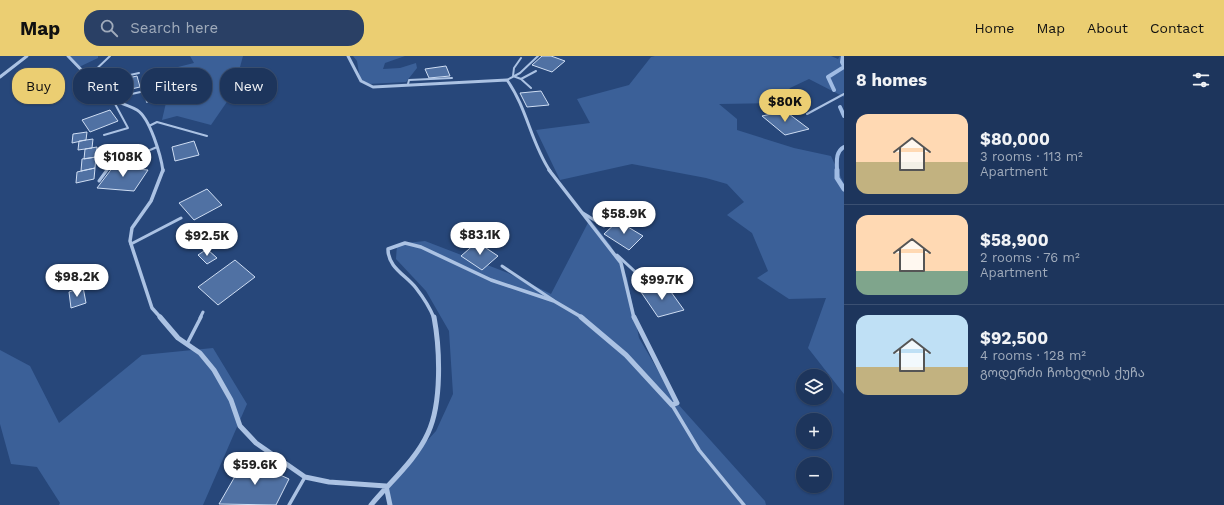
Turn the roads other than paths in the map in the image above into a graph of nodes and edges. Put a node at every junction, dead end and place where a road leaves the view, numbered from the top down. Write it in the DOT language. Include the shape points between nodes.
graph roads {
  1 [pos="27,56"];
  2 [pos="68,56"];
  3 [pos="110,56"];
  4 [pos="348,56"];
  5 [pos="538,56"];
  6 [pos="521,58"];
  7 [pos="79,68"];
  8 [pos="97,68"];
  9 [pos="536,71"];
  10 [pos="139,73"];
  11 [pos="133,74"];
  12 [pos="514,76"];
  13 [pos="0,78"];
  14 [pos="452,78"];
  15 [pos="521,79"];
  16 [pos="507,80"];
  17 [pos="408,84"];
  18 [pos="531,88"];
  19 [pos="844,94"];
  20 [pos="115,104"];
  21 [pos="122,104"];
  22 [pos="807,114"];
  23 [pos="149,126"];
  24 [pos="104,135"];
  25 [pos="207,136"];
  26 [pos="157,146"];
  27 [pos="99,181"];
  28 [pos="578,210"];
  29 [pos="181,218"];
  30 [pos="604,226"];
  31 [pos="131,244"];
  32 [pos="614,252"];
  33 [pos="502,266"];
  34 [pos="657,276"];
  35 [pos="554,301"];
  36 [pos="203,312"];
  37 [pos="187,344"];
  38 [pos="672,405"];
  39 [pos="305,477"];
  40 [pos="386,486"];
  41 [pos="288,505"];
  42 [pos="371,505"];
  43 [pos="390,505"];
  44 [pos="744,505"];
  1 -- 13 [label="street"];
  2 -- 7 [label="street"];
  3 -- 8 [label="lane"];
  4 -- 17 [label="street" via="361,81 366,84 382,87"];
  5 -- 12 [label="lane"];
  6 -- 12 [label="lane" via="514,68"];
  9 -- 15 [label="lane"];
  10 -- 11 [label="lane"];
  12 -- 15 [label="lane"];
  12 -- 16 [label="lane"];
  14 -- 17 [label="lane" via="409,80"];
  15 -- 18 [label="lane"];
  16 -- 17 [label="street"];
  16 -- 28 [label="street" via="524,110 540,155"];
  19 -- 22 [label="lane"];
  20 -- 24 [label="lane" via="128,128"];
  21 -- 23 [label="street" via="138,110"];
  23 -- 25 [label="lane" via="157,122"];
  23 -- 26 [label="street"];
  26 -- 27 [label="lane" via="134,157 114,160"];
  26 -- 31 [label="street" via="161,155 162,173 151,201 132,228"];
  28 -- 30 [label="lane"];
  28 -- 32 [label="street"];
  29 -- 31 [label="lane"];
  31 -- 37 [label="street" via="152,308 178,338"];
  32 -- 34 [label="lane" via="643,279"];
  32 -- 38 [label="street" via="625,274 633,315 677,403"];
  33 -- 35 [label="lane"];
  35 -- 38 [label="street" via="572,310 610,341 656,384"];
  35 -- 40 [label="street" via="493,281 420,246 404,243 388,249 387,254 392,263 417,290 434,317 437,350 436,402 428,432 410,459"];
  36 -- 37 [label="lane"];
  37 -- 39 [label="street" via="200,353 214,370 231,400 240,426 256,443"];
  38 -- 44 [label="lane" via="699,450"];
  39 -- 40 [label="street" via="329,482"];
  39 -- 41 [label="lane"];
  40 -- 42 [label="street"];
  40 -- 43 [label="street"];
}
